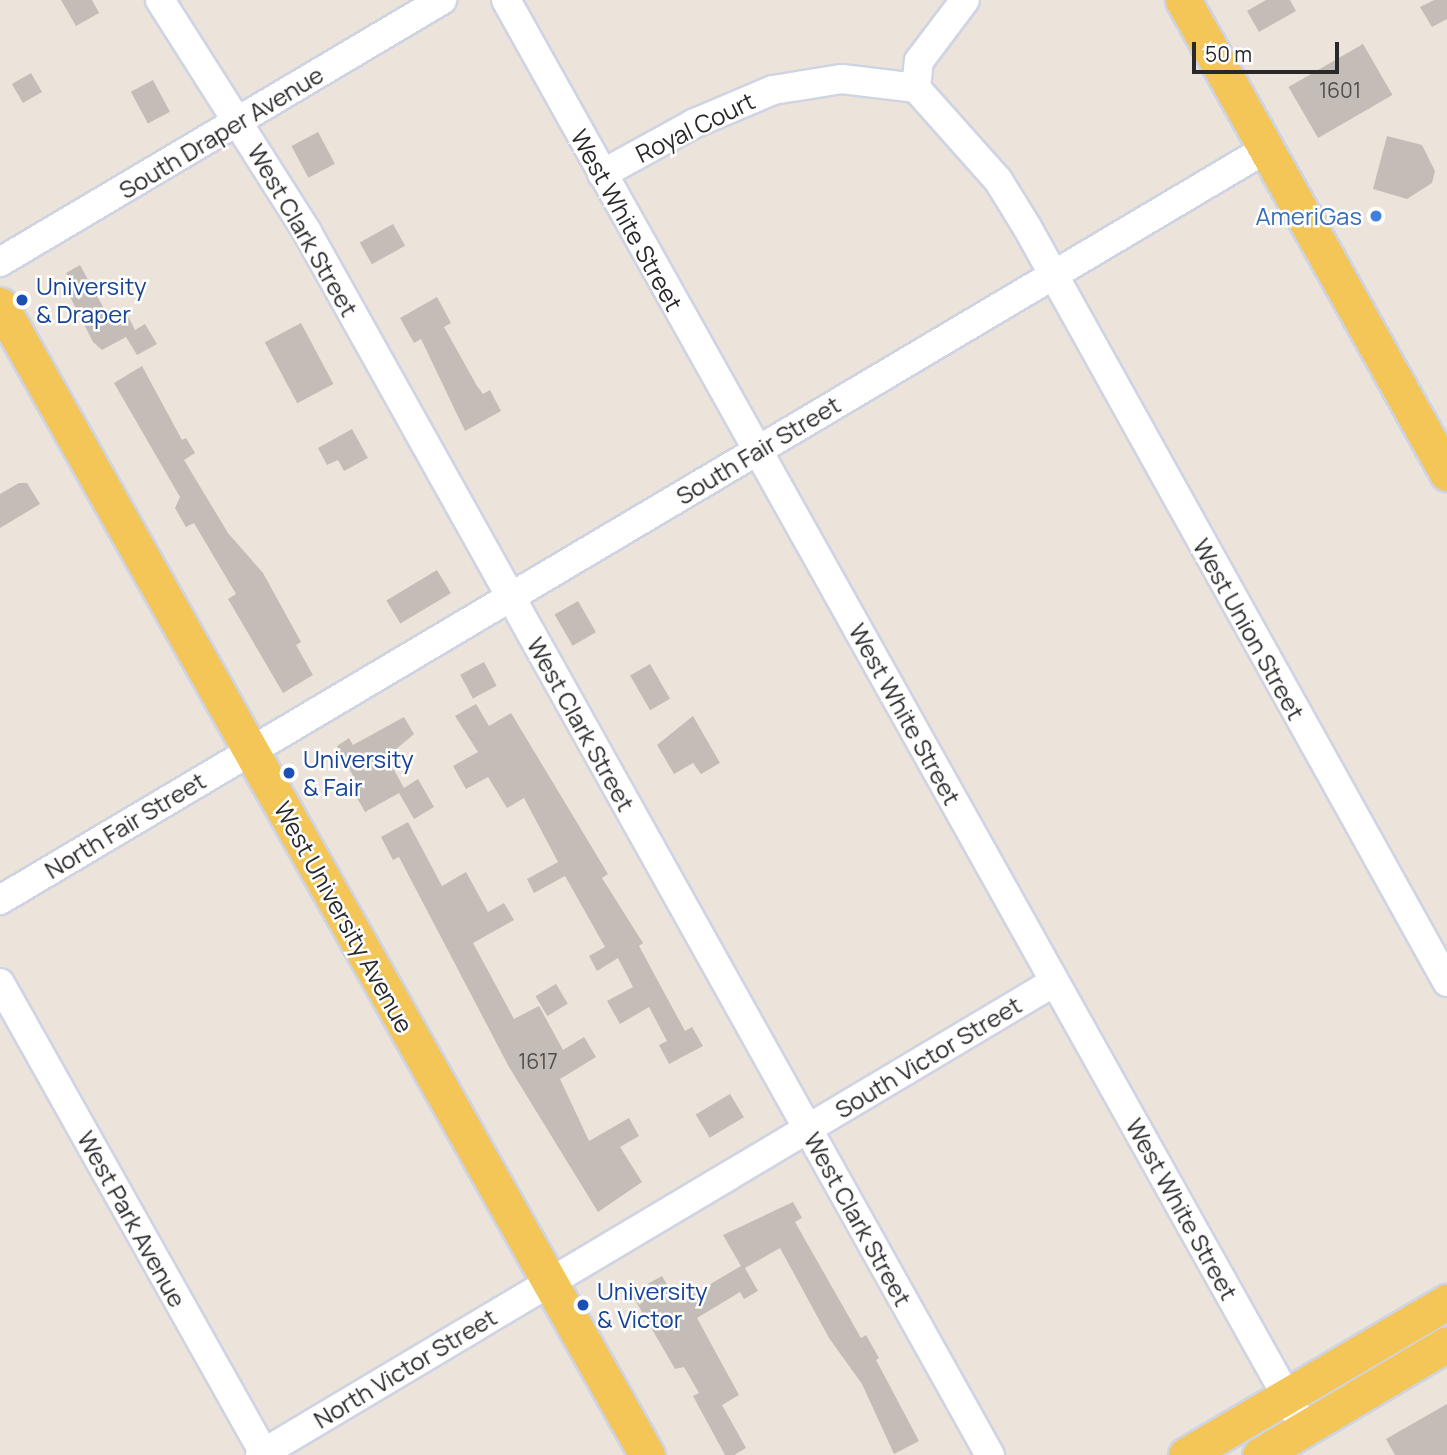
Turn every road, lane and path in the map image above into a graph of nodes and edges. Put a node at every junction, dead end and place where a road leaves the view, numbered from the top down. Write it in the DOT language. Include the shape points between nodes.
graph roads {
  1 [pos="160,0"];
  2 [pos="442,0"];
  3 [pos="506,0"];
  4 [pos="965,0"];
  5 [pos="1183,0"];
  6 [pos="916,88"];
  7 [pos="237,123"];
  8 [pos="1266,149"];
  9 [pos="603,174"];
  10 [pos="0,262"];
  11 [pos="1053,275"];
  12 [pos="0,305"];
  13 [pos="758,450"];
  14 [pos="1447,473"];
  15 [pos="510,597"];
  16 [pos="250,750"];
  17 [pos="0,900"];
  18 [pos="1054,982"];
  19 [pos="1447,982"];
  20 [pos="0,983"];
  21 [pos="808,1129"];
  22 [pos="550,1282"];
  23 [pos="1447,1302"];
  24 [pos="1447,1344"];
  25 [pos="1285,1395"];
  26 [pos="1304,1428"];
  27 [pos="263,1454"];
  28 [pos="648,1455"];
  29 [pos="990,1455"];
  30 [pos="1186,1455"];
  31 [pos="1260,1455"];
  1 -- 7 [label="street, West Clark Street"];
  2 -- 7 [label="street, South Draper Avenue"];
  3 -- 9 [label="street, West White Street"];
  4 -- 6 [label="street" via="919,61"];
  5 -- 8 [label="main road"];
  6 -- 9 [label="street, Royal Court" via="842,79 773,90 693,124"];
  6 -- 11 [label="street" via="998,180"];
  7 -- 10 [label="street, South Draper Avenue"];
  7 -- 15 [label="street, West Clark Street" via="307,232"];
  8 -- 11 [label="street, South Fair Street"];
  8 -- 14 [label="main road"];
  9 -- 13 [label="street, West White Street"];
  11 -- 13 [label="street, South Fair Street"];
  11 -- 19 [label="street, West Union Street"];
  12 -- 16 [label="main road, West University Avenue"];
  13 -- 15 [label="street, South Fair Street"];
  13 -- 18 [label="street, West White Street"];
  15 -- 16 [label="street, South Fair Street"];
  15 -- 21 [label="street, West Clark Street"];
  16 -- 17 [label="street, North Fair Street"];
  16 -- 22 [label="main road, West University Avenue"];
  18 -- 21 [label="street, South Victor Street"];
  18 -- 25 [label="street, West White Street"];
  20 -- 27 [label="street, West Park Avenue"];
  21 -- 22 [label="street, South Victor Street"];
  21 -- 29 [label="street, West Clark Street"];
  22 -- 27 [label="street, North Victor Street"];
  22 -- 28 [label="main road, West University Avenue"];
  23 -- 25 [label="main road"];
  24 -- 26 [label="main road"];
  25 -- 26 [label="street, West White Street"];
  25 -- 30 [label="main road"];
  26 -- 31 [label="main road"];
}
